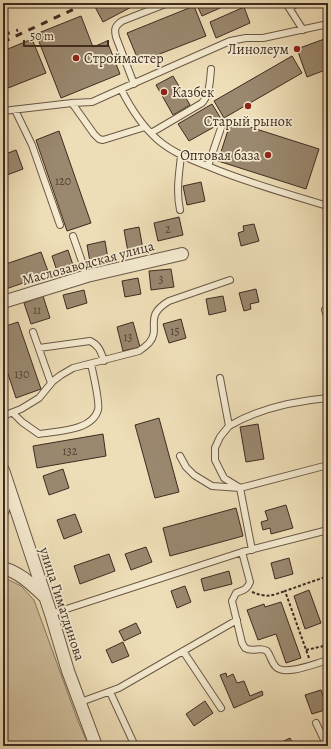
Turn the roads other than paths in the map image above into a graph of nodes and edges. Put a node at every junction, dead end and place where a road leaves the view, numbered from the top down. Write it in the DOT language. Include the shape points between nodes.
graph roads {
  1 [pos="168,3"];
  2 [pos="297,3"];
  3 [pos="288,6"];
  4 [pos="328,24"];
  5 [pos="303,30"];
  6 [pos="212,69"];
  7 [pos="134,84"];
  8 [pos="121,89"];
  9 [pos="72,103"];
  10 [pos="14,110"];
  11 [pos="3,111"];
  12 [pos="145,127"];
  13 [pos="221,128"];
  14 [pos="150,133"];
  15 [pos="181,156"];
  16 [pos="208,166"];
  17 [pos="328,206"];
  18 [pos="180,210"];
  19 [pos="60,225"];
  20 [pos="74,236"];
  21 [pos="182,254"];
  22 [pos="87,276"];
  23 [pos="230,280"];
  24 [pos="3,302"];
  25 [pos="325,310"];
  26 [pos="328,318"];
  27 [pos="33,332"];
  28 [pos="39,348"];
  29 [pos="104,361"];
  30 [pos="91,364"];
  31 [pos="220,378"];
  32 [pos="51,383"];
  33 [pos="328,398"];
  34 [pos="13,412"];
  35 [pos="3,416"];
  36 [pos="229,426"];
  37 [pos="180,456"];
  38 [pos="328,465"];
  39 [pos="3,470"];
  40 [pos="7,486"];
  41 [pos="240,488"];
  42 [pos="3,510"];
  43 [pos="328,530"];
  44 [pos="252,550"];
  45 [pos="242,552"];
  46 [pos="3,568"];
  47 [pos="44,597"];
  48 [pos="51,614"];
  49 [pos="237,620"];
  50 [pos="183,651"];
  51 [pos="325,661"];
  52 [pos="110,692"];
  53 [pos="78,703"];
  54 [pos="221,708"];
  55 [pos="316,723"];
  56 [pos="96,746"];
  57 [pos="135,746"];
  58 [pos="327,746"];
  1 -- 7 [label="lane" via="116,25 116,37"];
  2 -- 3 [label="lane"];
  3 -- 5 [label="lane"];
  4 -- 5 [label="lane"];
  5 -- 7 [label="lane" via="222,43"];
  6 -- 14 [label="lane" via="208,92 202,103"];
  7 -- 8 [label="lane"];
  8 -- 9 [label="lane" via="92,102"];
  8 -- 12 [label="lane" via="133,112"];
  9 -- 10 [label="lane"];
  9 -- 12 [label="lane" via="99,139"];
  10 -- 11 [label="lane"];
  10 -- 19 [label="lane" via="32,145"];
  12 -- 14 [label="lane"];
  13 -- 16 [label="lane"];
  14 -- 15 [label="lane"];
  15 -- 16 [label="lane"];
  15 -- 18 [label="lane" via="177,185"];
  16 -- 17 [label="lane" via="257,185"];
  20 -- 22 [label="lane"];
  21 -- 22 [label="street, Маслозаводская улица"];
  22 -- 24 [label="street, Маслозаводская улица"];
  23 -- 29 [label="lane" via="160,306 153,318 154,330 148,344 139,351"];
  25 -- 26 [label="lane"];
  27 -- 28 [label="lane"];
  28 -- 29 [label="lane" via="90,341 96,343"];
  28 -- 32 [label="lane"];
  29 -- 30 [label="lane"];
  30 -- 32 [label="lane" via="73,368"];
  30 -- 34 [label="lane" via="99,408 87,424 39,434"];
  31 -- 36 [label="lane"];
  32 -- 34 [label="lane" via="39,398 21,410"];
  33 -- 36 [label="lane" via="265,410"];
  34 -- 35 [label="lane"];
  36 -- 41 [label="lane" via="220,436 215,448 215,460 224,478"];
  37 -- 41 [label="lane" via="190,471 203,482 212,486"];
  38 -- 41 [label="lane"];
  39 -- 40 [label="street, улица Гиматдинова"];
  40 -- 42 [label="street"];
  40 -- 47 [label="street, улица Гиматдинова"];
  41 -- 44 [label="lane"];
  43 -- 44 [label="lane"];
  44 -- 45 [label="lane"];
  45 -- 48 [label="lane"];
  45 -- 49 [label="lane" via="250,582 246,589 233,597"];
  46 -- 47 [label="street" via="26,580"];
  47 -- 48 [label="street, улица Гиматдинова"];
  48 -- 53 [label="street, улица Гиматдинова"];
  49 -- 50 [label="lane"];
  49 -- 51 [label="lane" via="245,648 252,651 264,649 277,668 285,671"];
  50 -- 52 [label="lane"];
  50 -- 54 [label="lane"];
  52 -- 53 [label="lane"];
  52 -- 57 [label="lane"];
  53 -- 56 [label="street, улица Гиматдинова"];
  55 -- 58 [label="lane"];
}
